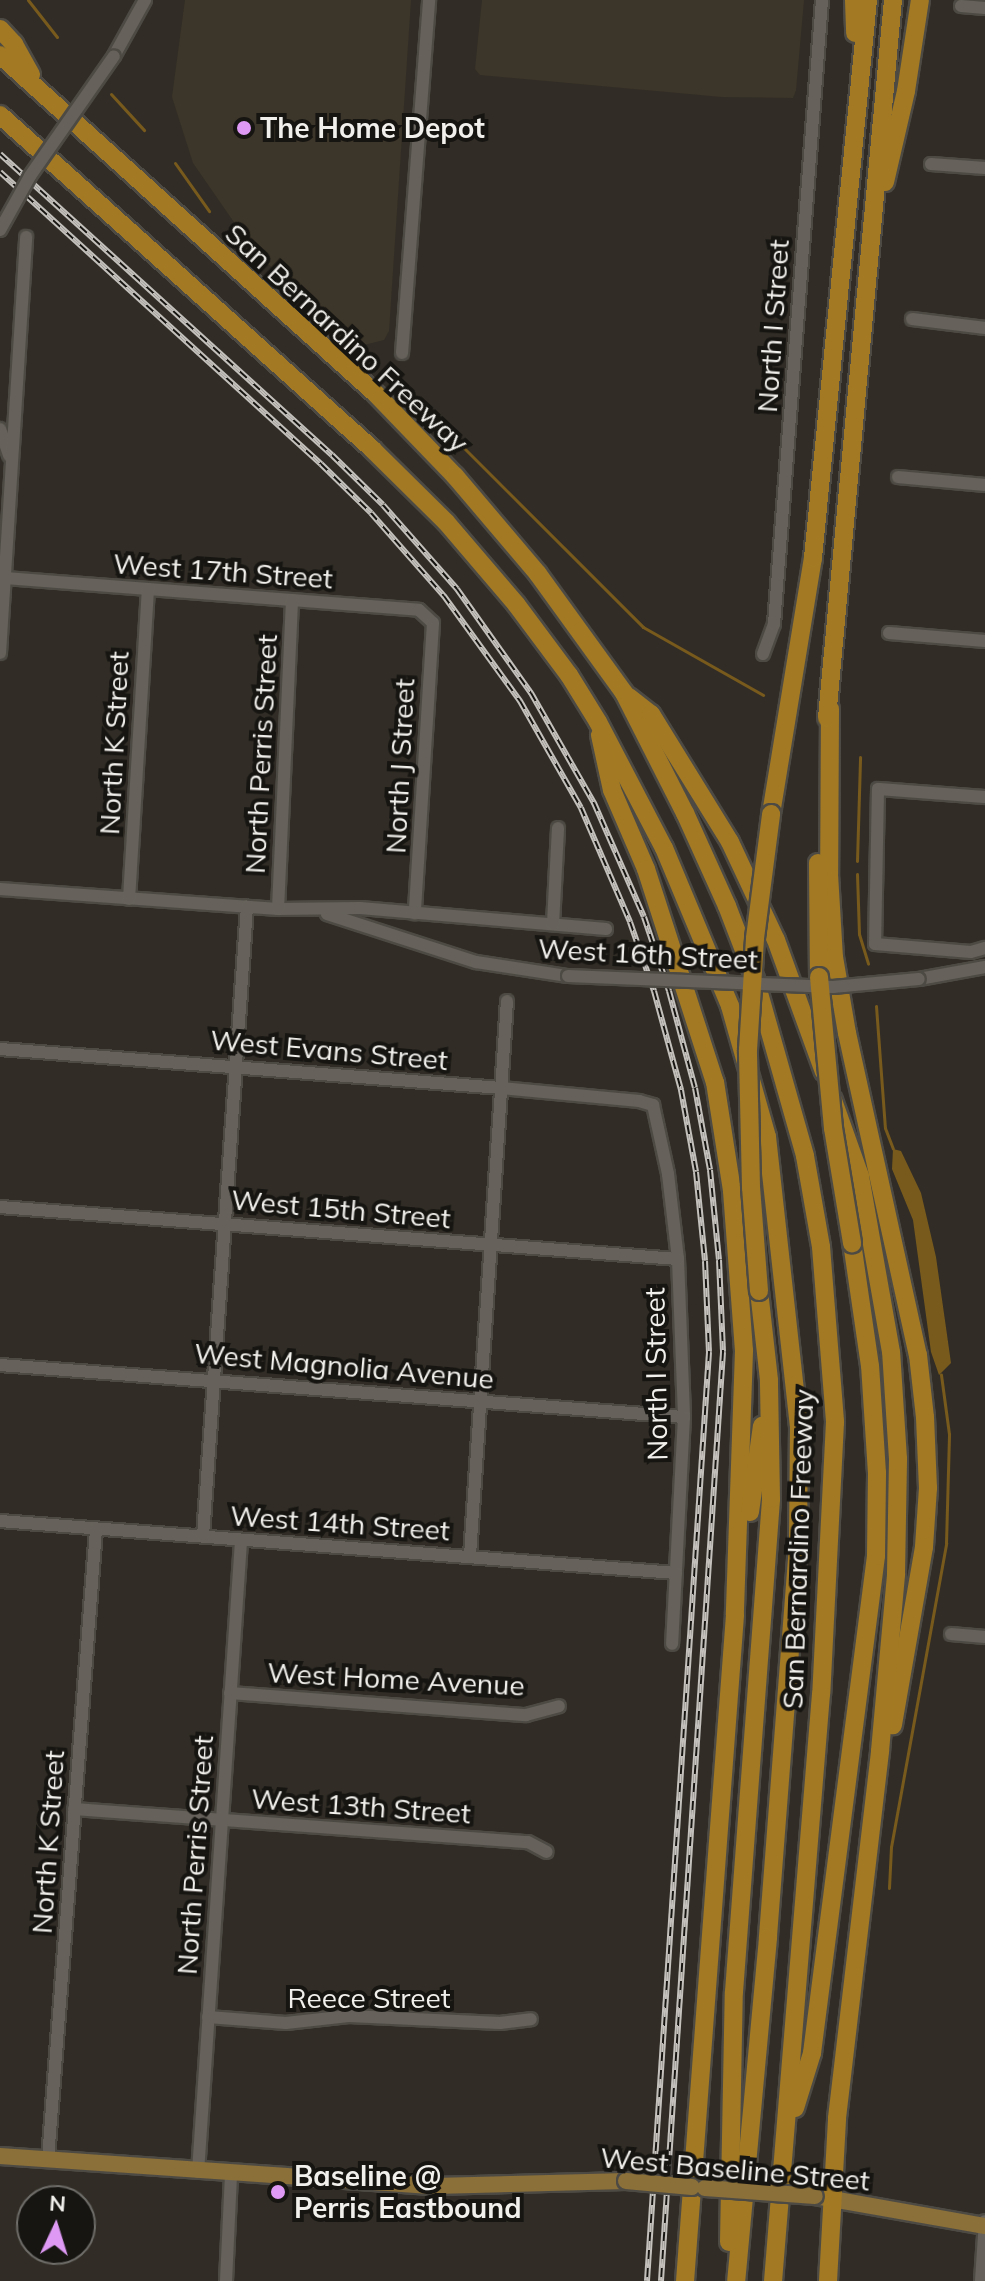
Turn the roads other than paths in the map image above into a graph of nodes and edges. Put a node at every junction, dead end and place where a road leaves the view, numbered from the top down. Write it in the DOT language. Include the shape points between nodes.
graph roads {
  1 [pos="145,0"];
  2 [pos="429,0"];
  3 [pos="822,0"];
  4 [pos="854,0"];
  5 [pos="868,0"];
  6 [pos="893,0"];
  7 [pos="920,0"];
  8 [pos="961,6"];
  9 [pos="985,8"];
  10 [pos="0,29"];
  11 [pos="0,55"];
  12 [pos="38,88"];
  13 [pos="857,109"];
  14 [pos="0,115"];
  15 [pos="931,164"];
  16 [pos="985,168"];
  17 [pos="0,230"];
  18 [pos="26,237"];
  19 [pos="871,243"];
  20 [pos="912,319"];
  21 [pos="985,328"];
  22 [pos="402,353"];
  23 [pos="0,429"];
  24 [pos="11,462"];
  25 [pos="898,477"];
  26 [pos="985,485"];
  27 [pos="5,496"];
  28 [pos="5,578"];
  29 [pos="148,590"];
  30 [pos="292,600"];
  31 [pos="433,623"];
  32 [pos="889,633"];
  33 [pos="985,641"];
  34 [pos="0,653"];
  35 [pos="763,654"];
  36 [pos="624,693"];
  37 [pos="830,709"];
  38 [pos="598,722"];
  39 [pos="985,797"];
  40 [pos="558,828"];
  41 [pos="0,889"];
  42 [pos="129,899"];
  43 [pos="247,907"];
  44 [pos="278,909"];
  45 [pos="316,911"];
  46 [pos="415,913"];
  47 [pos="553,924"];
  48 [pos="606,929"];
  49 [pos="985,948"];
  50 [pos="985,967"];
  51 [pos="507,1001"];
  52 [pos="0,1049"];
  53 [pos="234,1066"];
  54 [pos="501,1088"];
  55 [pos="653,1105"];
  56 [pos="0,1207"];
  57 [pos="224,1223"];
  58 [pos="491,1245"];
  59 [pos="678,1259"];
  60 [pos="0,1365"];
  61 [pos="214,1379"];
  62 [pos="769,1380"];
  63 [pos="480,1402"];
  64 [pos="684,1417"];
  65 [pos="0,1521"];
  66 [pos="96,1529"];
  67 [pos="203,1536"];
  68 [pos="241,1541"];
  69 [pos="470,1556"];
  70 [pos="676,1573"];
  71 [pos="735,1615"];
  72 [pos="951,1634"];
  73 [pos="985,1637"];
  74 [pos="672,1644"];
  75 [pos="230,1693"];
  76 [pos="559,1706"];
  77 [pos="880,1751"];
  78 [pos="74,1809"];
  79 [pos="222,1820"];
  80 [pos="547,1852"];
  81 [pos="208,2017"];
  82 [pos="531,2019"];
  83 [pos="785,2142"];
  84 [pos="0,2156"];
  85 [pos="48,2159"];
  86 [pos="198,2172"];
  87 [pos="231,2174"];
  88 [pos="692,2187"];
  89 [pos="824,2197"];
  90 [pos="985,2224"];
  91 [pos="226,2281"];
  92 [pos="685,2281"];
  93 [pos="728,2281"];
  94 [pos="736,2281"];
  95 [pos="773,2281"];
  96 [pos="828,2281"];
  97 [pos="981,2281"];
  1 -- 17 [label="street, bridge"];
  2 -- 22 [label="street"];
  3 -- 35 [label="street, North I Street" via="774,624"];
  4 -- 13 [label="highway"];
  5 -- 13 [label="highway"];
  6 -- 19 [label="highway"];
  7 -- 19 [label="highway" via="906,91"];
  8 -- 9 [label="street"];
  10 -- 12 [label="highway"];
  11 -- 12 [label="highway, San Bernardino Freeway"];
  12 -- 36 [label="highway, San Bernardino Freeway" via="376,394 538,574"];
  13 -- 62 [label="highway, bridge" via="813,558 755,938 748,1050 751,1187"];
  14 -- 38 [label="highway, San Bernardino Freeway" via="372,449 446,522 516,604"];
  15 -- 16 [label="street"];
  18 -- 24 [label="street"];
  19 -- 37 [label="highway"];
  20 -- 21 [label="street"];
  23 -- 24 [label="street"];
  24 -- 27 [label="street"];
  25 -- 26 [label="street"];
  27 -- 28 [label="street"];
  28 -- 29 [label="street, West 17th Street"];
  28 -- 34 [label="street"];
  29 -- 30 [label="street, West 17th Street"];
  29 -- 42 [label="street, North K Street"];
  30 -- 31 [label="street, West 17th Street" via="419,610"];
  30 -- 44 [label="street, North Perris Street"];
  31 -- 46 [label="street, North J Street"];
  32 -- 33 [label="street"];
  36 -- 77 [label="highway" via="651,714 730,842 776,940 860,1176 891,1352 898,1459 896,1574"];
  36 -- 83 [label="highway, San Bernardino Freeway" via="691,826 755,979 805,1156 831,1331 833,1513"];
  37 -- 77 [label="highway" via="834,957 918,1355 925,1417 924,1547 889,1744"];
  37 -- 83 [label="highway, bridge" via="823,738 819,977 833,1128 870,1366 876,1556 812,2053"];
  38 -- 71 [label="highway" via="612,790 646,869 708,1056 725,1136 744,1362"];
  38 -- 94 [label="highway, San Bernardino Freeway" via="664,848 730,1006 767,1137 793,1356 799,1426 798,1546"];
  39 -- 49 [label="street" via="878,789 875,944 971,952"];
  40 -- 47 [label="street"];
  41 -- 42 [label="street, West 16th Street"];
  42 -- 43 [label="street, West 16th Street"];
  43 -- 44 [label="street, West 16th Street"];
  43 -- 53 [label="street, North Perris Street"];
  44 -- 45 [label="street, West 16th Street"];
  45 -- 46 [label="street, West 16th Street"];
  45 -- 50 [label="street, West 16th Street, bridge" via="476,962 568,976 833,987"];
  46 -- 47 [label="street, West 16th Street"];
  47 -- 48 [label="street, West 16th Street"];
  51 -- 54 [label="street"];
  52 -- 53 [label="street, West Evans Street"];
  53 -- 54 [label="street, West Evans Street"];
  53 -- 57 [label="street, North Perris Street"];
  54 -- 55 [label="street, West Evans Street"];
  54 -- 58 [label="street"];
  55 -- 59 [label="street, North I Street"];
  56 -- 57 [label="street, West 15th Street"];
  57 -- 58 [label="street, West 15th Street"];
  57 -- 61 [label="street, North Perris Street"];
  58 -- 59 [label="street, West 15th Street"];
  58 -- 63 [label="street"];
  59 -- 64 [label="street, North I Street"];
  60 -- 61 [label="street, West Magnolia Avenue"];
  61 -- 63 [label="street, West Magnolia Avenue"];
  61 -- 67 [label="street, North Perris Street"];
  62 -- 71 [label="highway"];
  62 -- 93 [label="highway" via="769,1553 734,1992"];
  63 -- 64 [label="street, West Magnolia Avenue"];
  63 -- 69 [label="street"];
  64 -- 70 [label="street, North I Street"];
  65 -- 66 [label="street, West 14th Street"];
  66 -- 67 [label="street, West 14th Street"];
  66 -- 78 [label="street, North K Street"];
  67 -- 68 [label="street, West 14th Street"];
  68 -- 69 [label="street, West 14th Street"];
  68 -- 75 [label="street, North Perris Street"];
  69 -- 70 [label="street, West 14th Street"];
  70 -- 74 [label="street, North I Street"];
  71 -- 88 [label="highway"];
  72 -- 73 [label="street"];
  75 -- 76 [label="street, West Home Avenue" via="526,1715"];
  75 -- 79 [label="street, North Perris Street"];
  77 -- 89 [label="highway"];
  78 -- 79 [label="street, West 13th Street"];
  78 -- 85 [label="street, North K Street"];
  79 -- 80 [label="street, West 13th Street" via="528,1842"];
  79 -- 81 [label="street, North Perris Street"];
  81 -- 82 [label="street, Reece Street" via="286,2023 349,2016 500,2023"];
  81 -- 86 [label="street, North Perris Street"];
  83 -- 95 [label="highway, San Bernardino Freeway"];
  84 -- 85 [label="main road, West Baseline Street"];
  85 -- 86 [label="main road, West Baseline Street"];
  86 -- 87 [label="main road, West Baseline Street"];
  87 -- 88 [label="main road, West Baseline Street, bridge" via="434,2186 626,2181"];
  87 -- 91 [label="street"];
  88 -- 89 [label="main road, West Baseline Street, bridge"];
  88 -- 92 [label="highway"];
  89 -- 90 [label="main road, West Baseline Street"];
  89 -- 96 [label="highway"];
  90 -- 97 [label="street"];
}
